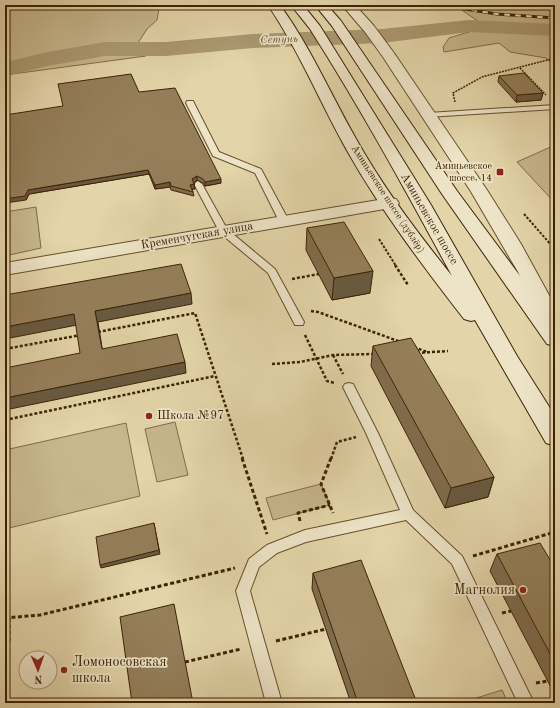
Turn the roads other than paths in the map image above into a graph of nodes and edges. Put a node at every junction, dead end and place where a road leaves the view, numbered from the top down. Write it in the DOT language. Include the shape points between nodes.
graph roads {
  1 [pos="274,5"];
  2 [pos="297,5"];
  3 [pos="321,5"];
  4 [pos="348,5"];
  5 [pos="190,103"];
  6 [pos="555,107"];
  7 [pos="428,115"];
  8 [pos="198,184"];
  9 [pos="390,203"];
  10 [pos="284,221"];
  11 [pos="223,231"];
  12 [pos="5,269"];
  13 [pos="299,322"];
  14 [pos="555,330"];
  15 [pos="555,339"];
  16 [pos="509,361"];
  17 [pos="349,387"];
  18 [pos="555,436"];
  19 [pos="408,514"];
  20 [pos="274,703"];
  21 [pos="526,703"];
  1 -- 9 [label="main road, Аминьевское шоссе (дублёр)" via="288,25 358,155"];
  2 -- 16 [label="main road, Аминьевское шоссе" via="337,62 422,205"];
  3 -- 15 [label="main road" via="362,59 451,194"];
  4 -- 7 [label="main road" via="390,57"];
  5 -- 10 [label="lane" via="216,154 258,171"];
  6 -- 7 [label="lane"];
  7 -- 14 [label="main road" via="505,232 545,305"];
  8 -- 11 [label="lane"];
  9 -- 10 [label="main road, Кременчугская улица"];
  9 -- 16 [label="main road, Аминьевское шоссе (дублёр)" via="432,266"];
  10 -- 11 [label="main road, Кременчугская улица"];
  11 -- 12 [label="main road, Кременчугская улица"];
  11 -- 13 [label="lane" via="272,271"];
  16 -- 18 [label="main road, Аминьевское шоссе"];
  17 -- 19 [label="lane"];
  19 -- 20 [label="lane" via="305,536 272,550 254,563 243,591"];
  19 -- 21 [label="lane" via="457,560"];
}
